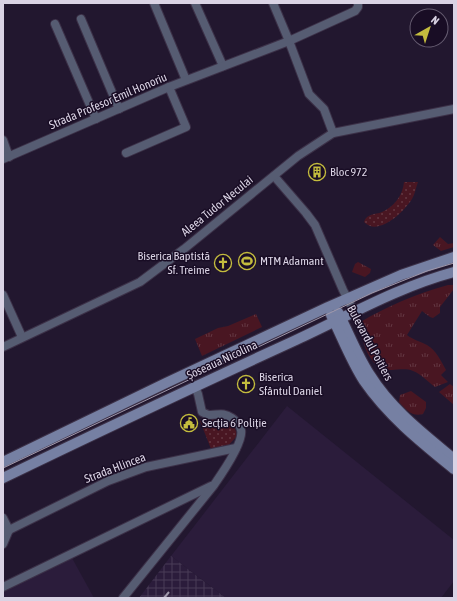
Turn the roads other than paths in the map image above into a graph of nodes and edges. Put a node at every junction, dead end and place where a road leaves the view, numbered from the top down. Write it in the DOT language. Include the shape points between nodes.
graph roads {
  1 [pos="154,3"];
  2 [pos="195,3"];
  3 [pos="273,3"];
  4 [pos="358,3"];
  5 [pos="81,19"];
  6 [pos="55,24"];
  7 [pos="289,41"];
  8 [pos="223,66"];
  9 [pos="186,80"];
  10 [pos="169,87"];
  11 [pos="119,109"];
  12 [pos="454,109"];
  13 [pos="96,119"];
  14 [pos="334,133"];
  15 [pos="3,140"];
  16 [pos="126,153"];
  17 [pos="6,158"];
  18 [pos="274,176"];
  19 [pos="454,257"];
  20 [pos="454,272"];
  21 [pos="3,295"];
  22 [pos="348,299"];
  23 [pos="331,306"];
  24 [pos="354,311"];
  25 [pos="338,319"];
  26 [pos="22,337"];
  27 [pos="3,347"];
  28 [pos="195,386"];
  29 [pos="236,448"];
  30 [pos="454,459"];
  31 [pos="3,462"];
  32 [pos="454,469"];
  33 [pos="3,478"];
  34 [pos="214,485"];
  35 [pos="3,518"];
  36 [pos="6,531"];
  37 [pos="3,544"];
  38 [pos="3,587"];
  39 [pos="123,598"];
  1 -- 9 [label="street"];
  2 -- 8 [label="street"];
  3 -- 7 [label="street"];
  4 -- 7 [label="street, Strada Profesor Emil Honoriu" via="355,11"];
  5 -- 11 [label="street"];
  6 -- 13 [label="street"];
  7 -- 8 [label="street, Strada Profesor Emil Honoriu"];
  7 -- 14 [label="street" via="309,94 324,109"];
  8 -- 9 [label="street, Strada Profesor Emil Honoriu"];
  9 -- 10 [label="street, Strada Profesor Emil Honoriu"];
  10 -- 11 [label="street, Strada Profesor Emil Honoriu"];
  10 -- 16 [label="street" via="186,128"];
  11 -- 13 [label="street, Strada Profesor Emil Honoriu"];
  12 -- 14 [label="street, Aleea Tudor Neculai"];
  13 -- 17 [label="street, Strada Profesor Emil Honoriu"];
  14 -- 18 [label="street, Aleea Tudor Neculai" via="298,156"];
  15 -- 17 [label="street"];
  18 -- 22 [label="street" via="315,225"];
  18 -- 26 [label="street, Aleea Tudor Neculai" via="140,282"];
  19 -- 22 [label="main road, Șoseaua Nicolina" via="401,275"];
  20 -- 24 [label="main road, Șoseaua Nicolina" via="407,288"];
  21 -- 26 [label="street"];
  22 -- 23 [label="main road, Șoseaua Nicolina"];
  22 -- 24 [label="street"];
  23 -- 25 [label="main road, Bulevardul Poitiers"];
  23 -- 31 [label="main road, Șoseaua Nicolina"];
  24 -- 25 [label="main road, Șoseaua Nicolina"];
  25 -- 28 [label="main road, Șoseaua Nicolina"];
  25 -- 30 [label="main road, Bulevardul Poitiers" via="382,393 404,416"];
  25 -- 32 [label="main road, Bulevardul Poitiers" via="363,380 376,398 421,442"];
  26 -- 27 [label="street, Aleea Tudor Neculai"];
  28 -- 29 [label="street" via="202,412 210,415 223,414 238,424 241,437"];
  28 -- 33 [label="main road, Șoseaua Nicolina"];
  29 -- 34 [label="street"];
  29 -- 36 [label="street, Strada Hlincea" via="146,467 123,475"];
  34 -- 38 [label="street"];
  34 -- 39 [label="street"];
  35 -- 36 [label="street"];
  36 -- 37 [label="street"];
}
